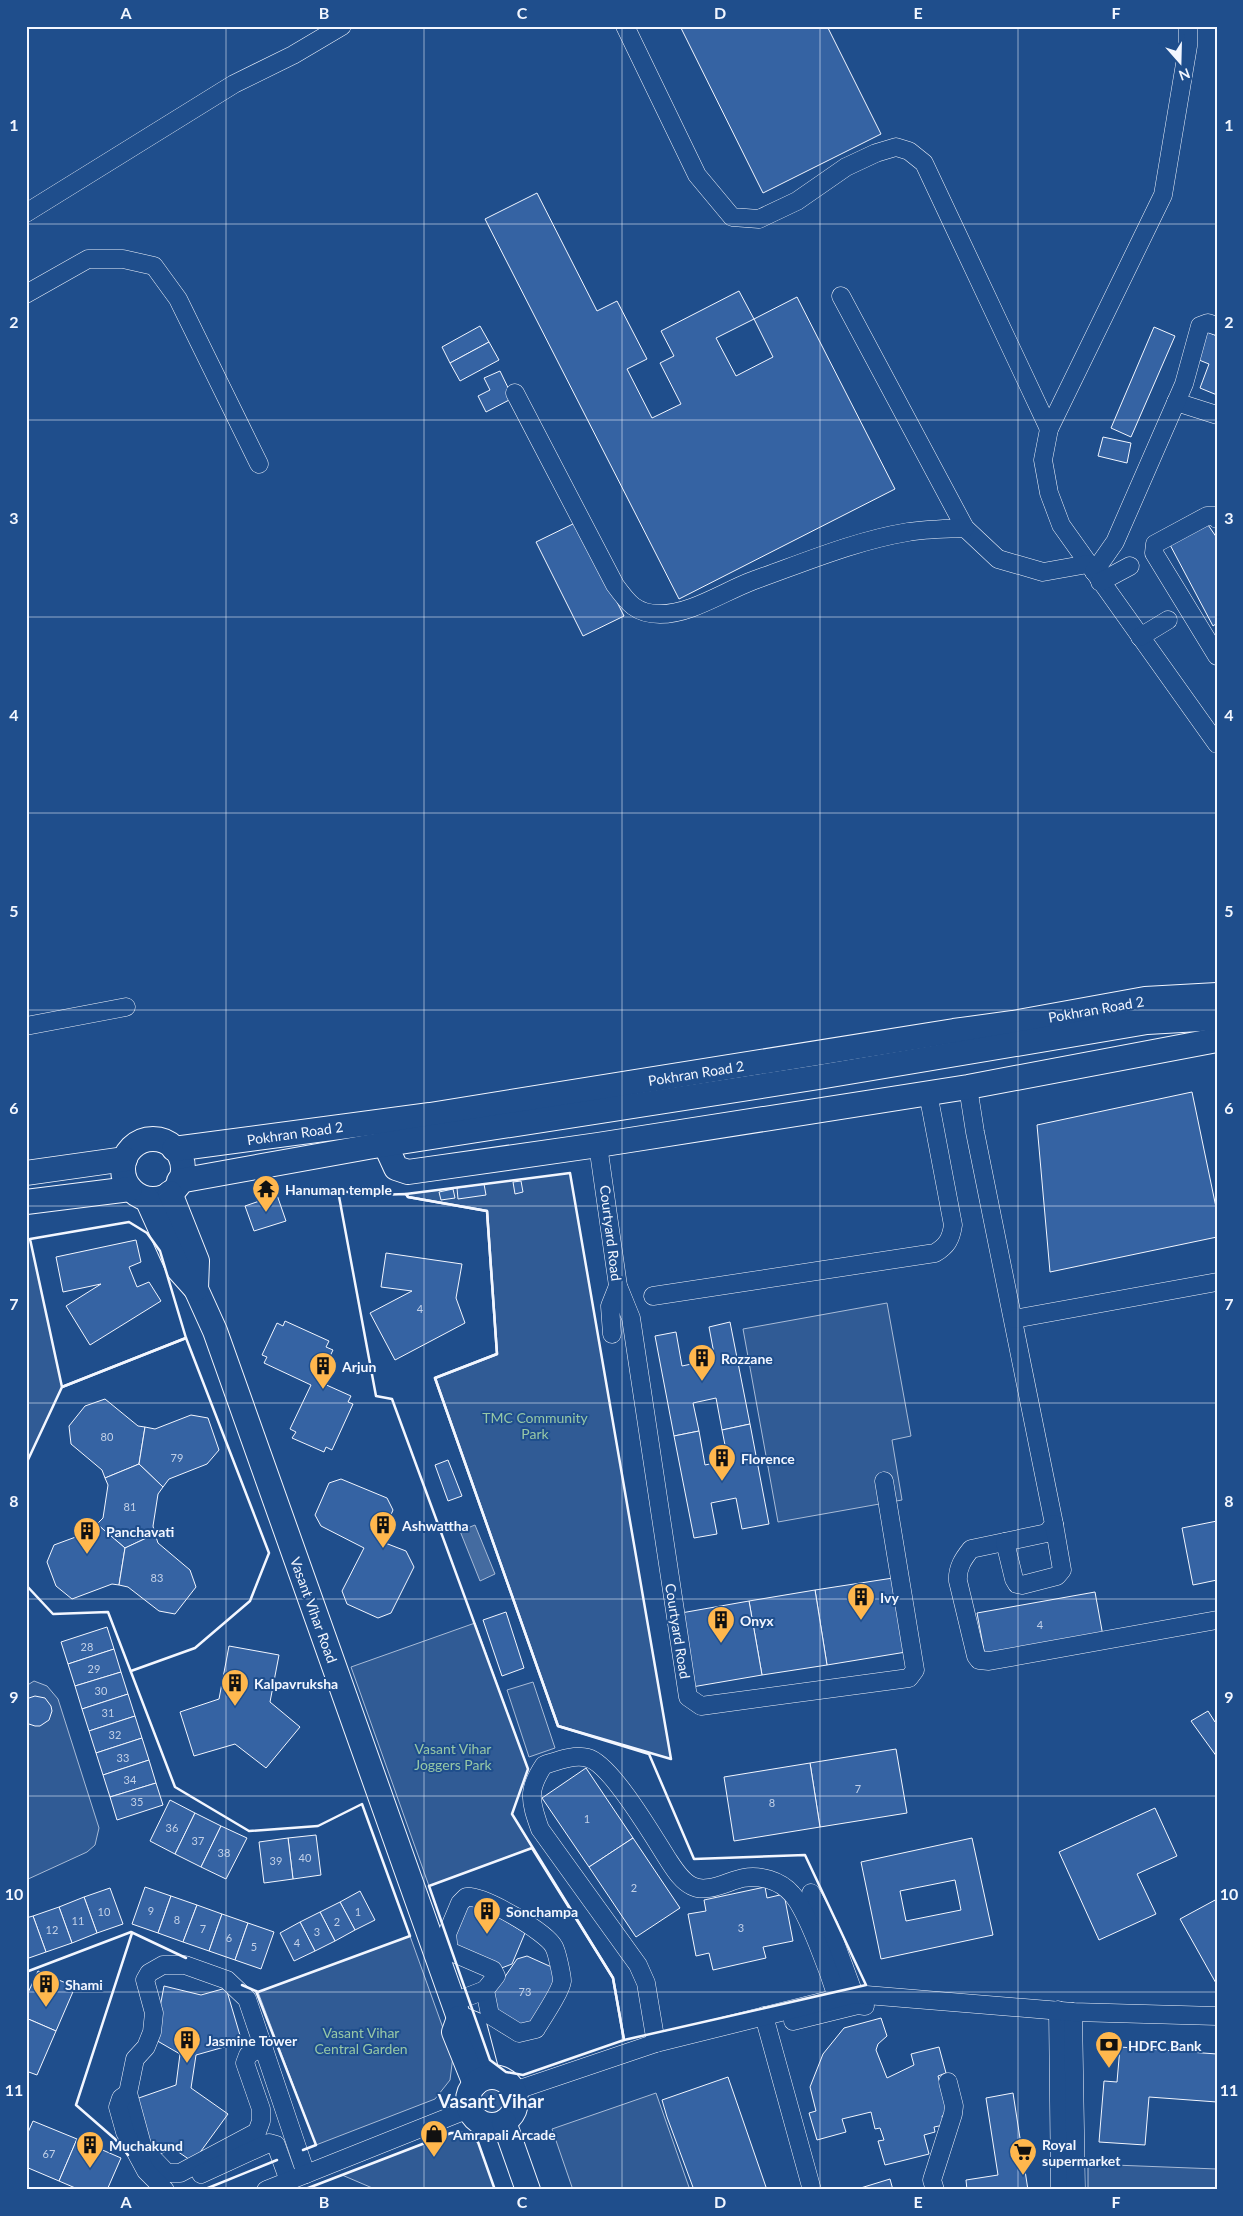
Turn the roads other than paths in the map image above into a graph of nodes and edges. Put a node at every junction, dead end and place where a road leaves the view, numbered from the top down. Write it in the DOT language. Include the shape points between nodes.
graph roads {
  1 [pos="342,26"];
  2 [pos="625,26"];
  3 [pos="1188,26"];
  4 [pos="26,213"];
  5 [pos="26,294"];
  6 [pos="841,296"];
  7 [pos="1217,326"];
  8 [pos="516,393"];
  9 [pos="1176,402"];
  10 [pos="1217,415"];
  11 [pos="1049,429"];
  12 [pos="259,464"];
  13 [pos="1217,519"];
  14 [pos="964,528"];
  15 [pos="1130,566"];
  16 [pos="1094,573"];
  17 [pos="1168,620"];
  18 [pos="1140,637"];
  19 [pos="1217,656"];
  20 [pos="1217,744"];
  21 [pos="1217,995"];
  22 [pos="126,1007"];
  23 [pos="1217,1018"];
  24 [pos="26,1026"];
  25 [pos="1217,1040"];
  26 [pos="968,1087"];
  27 [pos="928,1093"];
  28 [pos="385,1144"];
  29 [pos="598,1145"];
  30 [pos="174,1149"];
  31 [pos="125,1159"];
  32 [pos="26,1173"];
  33 [pos="157,1190"];
  34 [pos="26,1202"];
  35 [pos="1217,1282"];
  36 [pos="618,1286"];
  37 [pos="653,1296"];
  38 [pos="1014,1319"];
  39 [pos="612,1334"];
  40 [pos="884,1482"];
  41 [pos="1054,1524"];
  42 [pos="1005,1542"];
  43 [pos="1217,1620"];
  44 [pos="811,1893"];
  45 [pos="485,1990"];
  46 [pos="845,1996"];
  47 [pos="456,2010"];
  48 [pos="1066,2015"];
  49 [pos="1217,2016"];
  50 [pos="766,2022"];
  51 [pos="1217,2025"];
  52 [pos="656,2043"];
  53 [pos="262,2047"];
  54 [pos="641,2054"];
  55 [pos="482,2081"];
  56 [pos="948,2082"];
  57 [pos="128,2093"];
  58 [pos="515,2096"];
  59 [pos="469,2109"];
  60 [pos="504,2122"];
  61 [pos="306,2174"];
  62 [pos="186,2181"];
  63 [pos="289,2181"];
  64 [pos="166,2190"];
  65 [pos="266,2190"];
  66 [pos="528,2190"];
  67 [pos="812,2190"];
  68 [pos="935,2190"];
  69 [pos="1060,2190"];
  70 [pos="1076,2190"];
  1 -- 4 [label="street" via="234,84"];
  2 -- 11 [label="street" via="697,175 732,217 759,218 797,201 846,167 896,147 909,151 924,163"];
  3 -- 11 [label="street" via="1188,46 1163,195"];
  5 -- 12 [label="street" via="88,259 124,258 154,266 178,298"];
  6 -- 14 [label="street"];
  7 -- 9 [label="street" via="1200,326"];
  8 -- 14 [label="street" via="615,585 627,602 642,613 662,614 690,608 849,546 908,532"];
  9 -- 10 [label="street"];
  9 -- 16 [label="street" via="1112,547"];
  11 -- 16 [label="street" via="1043,460 1049,493 1061,525"];
  13 -- 19 [label="street" via="1207,516 1155,544 1154,553"];
  14 -- 16 [label="street" via="998,559 1043,572"];
  15 -- 16 [label="street"];
  16 -- 18 [label="street"];
  17 -- 18 [label="street"];
  18 -- 20 [label="street"];
  21 -- 30 [label="main road, Pokhran Road 2" via="1146,999 430,1115"];
  22 -- 24 [label="street"];
  23 -- 28 [label="main road, Pokhran Road 2" via="1147,1022 819,1078"];
  25 -- 26 [label="main road"];
  26 -- 27 [label="main road"];
  26 -- 38 [label="street"];
  27 -- 29 [label="main road"];
  27 -- 37 [label="street" via="953,1225 946,1247 935,1253"];
  28 -- 29 [label="main road" via="396,1168 408,1172"];
  28 -- 33 [label="main road, Pokhran Road 2"];
  29 -- 36 [label="street, Courtyard Road"];
  30 -- 31 [label="main road" via="158,1140 147,1140 136,1144"];
  30 -- 33 [label="main road" via="182,1163 182,1174"];
  31 -- 32 [label="main road"];
  31 -- 33 [label="main road" via="123,1175"];
  33 -- 34 [label="main road, Pokhran Road 2"];
  33 -- 47 [label="main road, Vasant Vihar Road" via="179,1270 196,1289 215,1331"];
  35 -- 38 [label="street"];
  36 -- 39 [label="street" via="610,1306"];
  36 -- 40 [label="street, Courtyard Road" via="631,1318 688,1697 701,1706 909,1678 915,1670"];
  38 -- 41 [label="street"];
  41 -- 42 [label="street" via="1047,1533"];
  41 -- 42 [label="street" via="1062,1570 1057,1576 1017,1584"];
  42 -- 43 [label="street" via="971,1549 957,1572 979,1660 989,1661"];
  44 -- 46 [label="street" via="829,1926"];
  45 -- 45 [label="street" via="490,2015 523,2034 536,2029 562,1981 554,1947 541,1933 470,1897 460,1902 447,1934 449,1951 493,1970 496,1976"];
  45 -- 47 [label="street"];
  46 -- 48 [label="street"];
  46 -- 50 [label="street"];
  46 -- 52 [label="street" via="792,1894 786,1889 770,1880 754,1877 706,1888 692,1886 676,1870 614,1779 599,1764 588,1758 571,1757 544,1765 531,1791 531,1804 540,1829 638,1965 646,1983"];
  47 -- 55 [label="main road" via="454,2032"];
  48 -- 49 [label="street"];
  48 -- 50 [label="street" via="858,2005"];
  48 -- 51 [label="street"];
  48 -- 69 [label="street"];
  48 -- 70 [label="street"];
  50 -- 52 [label="street"];
  50 -- 54 [label="street"];
  50 -- 67 [label="street"];
  52 -- 54 [label="street"];
  53 -- 57 [label="street" via="246,1999 227,1980 185,1965 163,1965 149,1973 145,1980 154,2012 152,2032 146,2047 135,2059"];
  53 -- 57 [label="street" via="248,2055 245,2063 261,2109 257,2132 180,2173 167,2173 143,2148"];
  53 -- 61 [label="street"];
  54 -- 58 [label="street"];
  55 -- 58 [label="main road" via="504,2080"];
  55 -- 59 [label="main road" via="468,2096"];
  56 -- 68 [label="street" via="954,2106 932,2180"];
  57 -- 64 [label="street" via="120,2098 118,2107 125,2132 146,2171"];
  58 -- 60 [label="main road" via="513,2113"];
  59 -- 60 [label="main road" via="479,2122 487,2125"];
  59 -- 61 [label="street"];
  60 -- 66 [label="main road"];
  61 -- 63 [label="street"];
  62 -- 63 [label="street" via="269,2143 276,2146"];
  63 -- 65 [label="street"];
}
